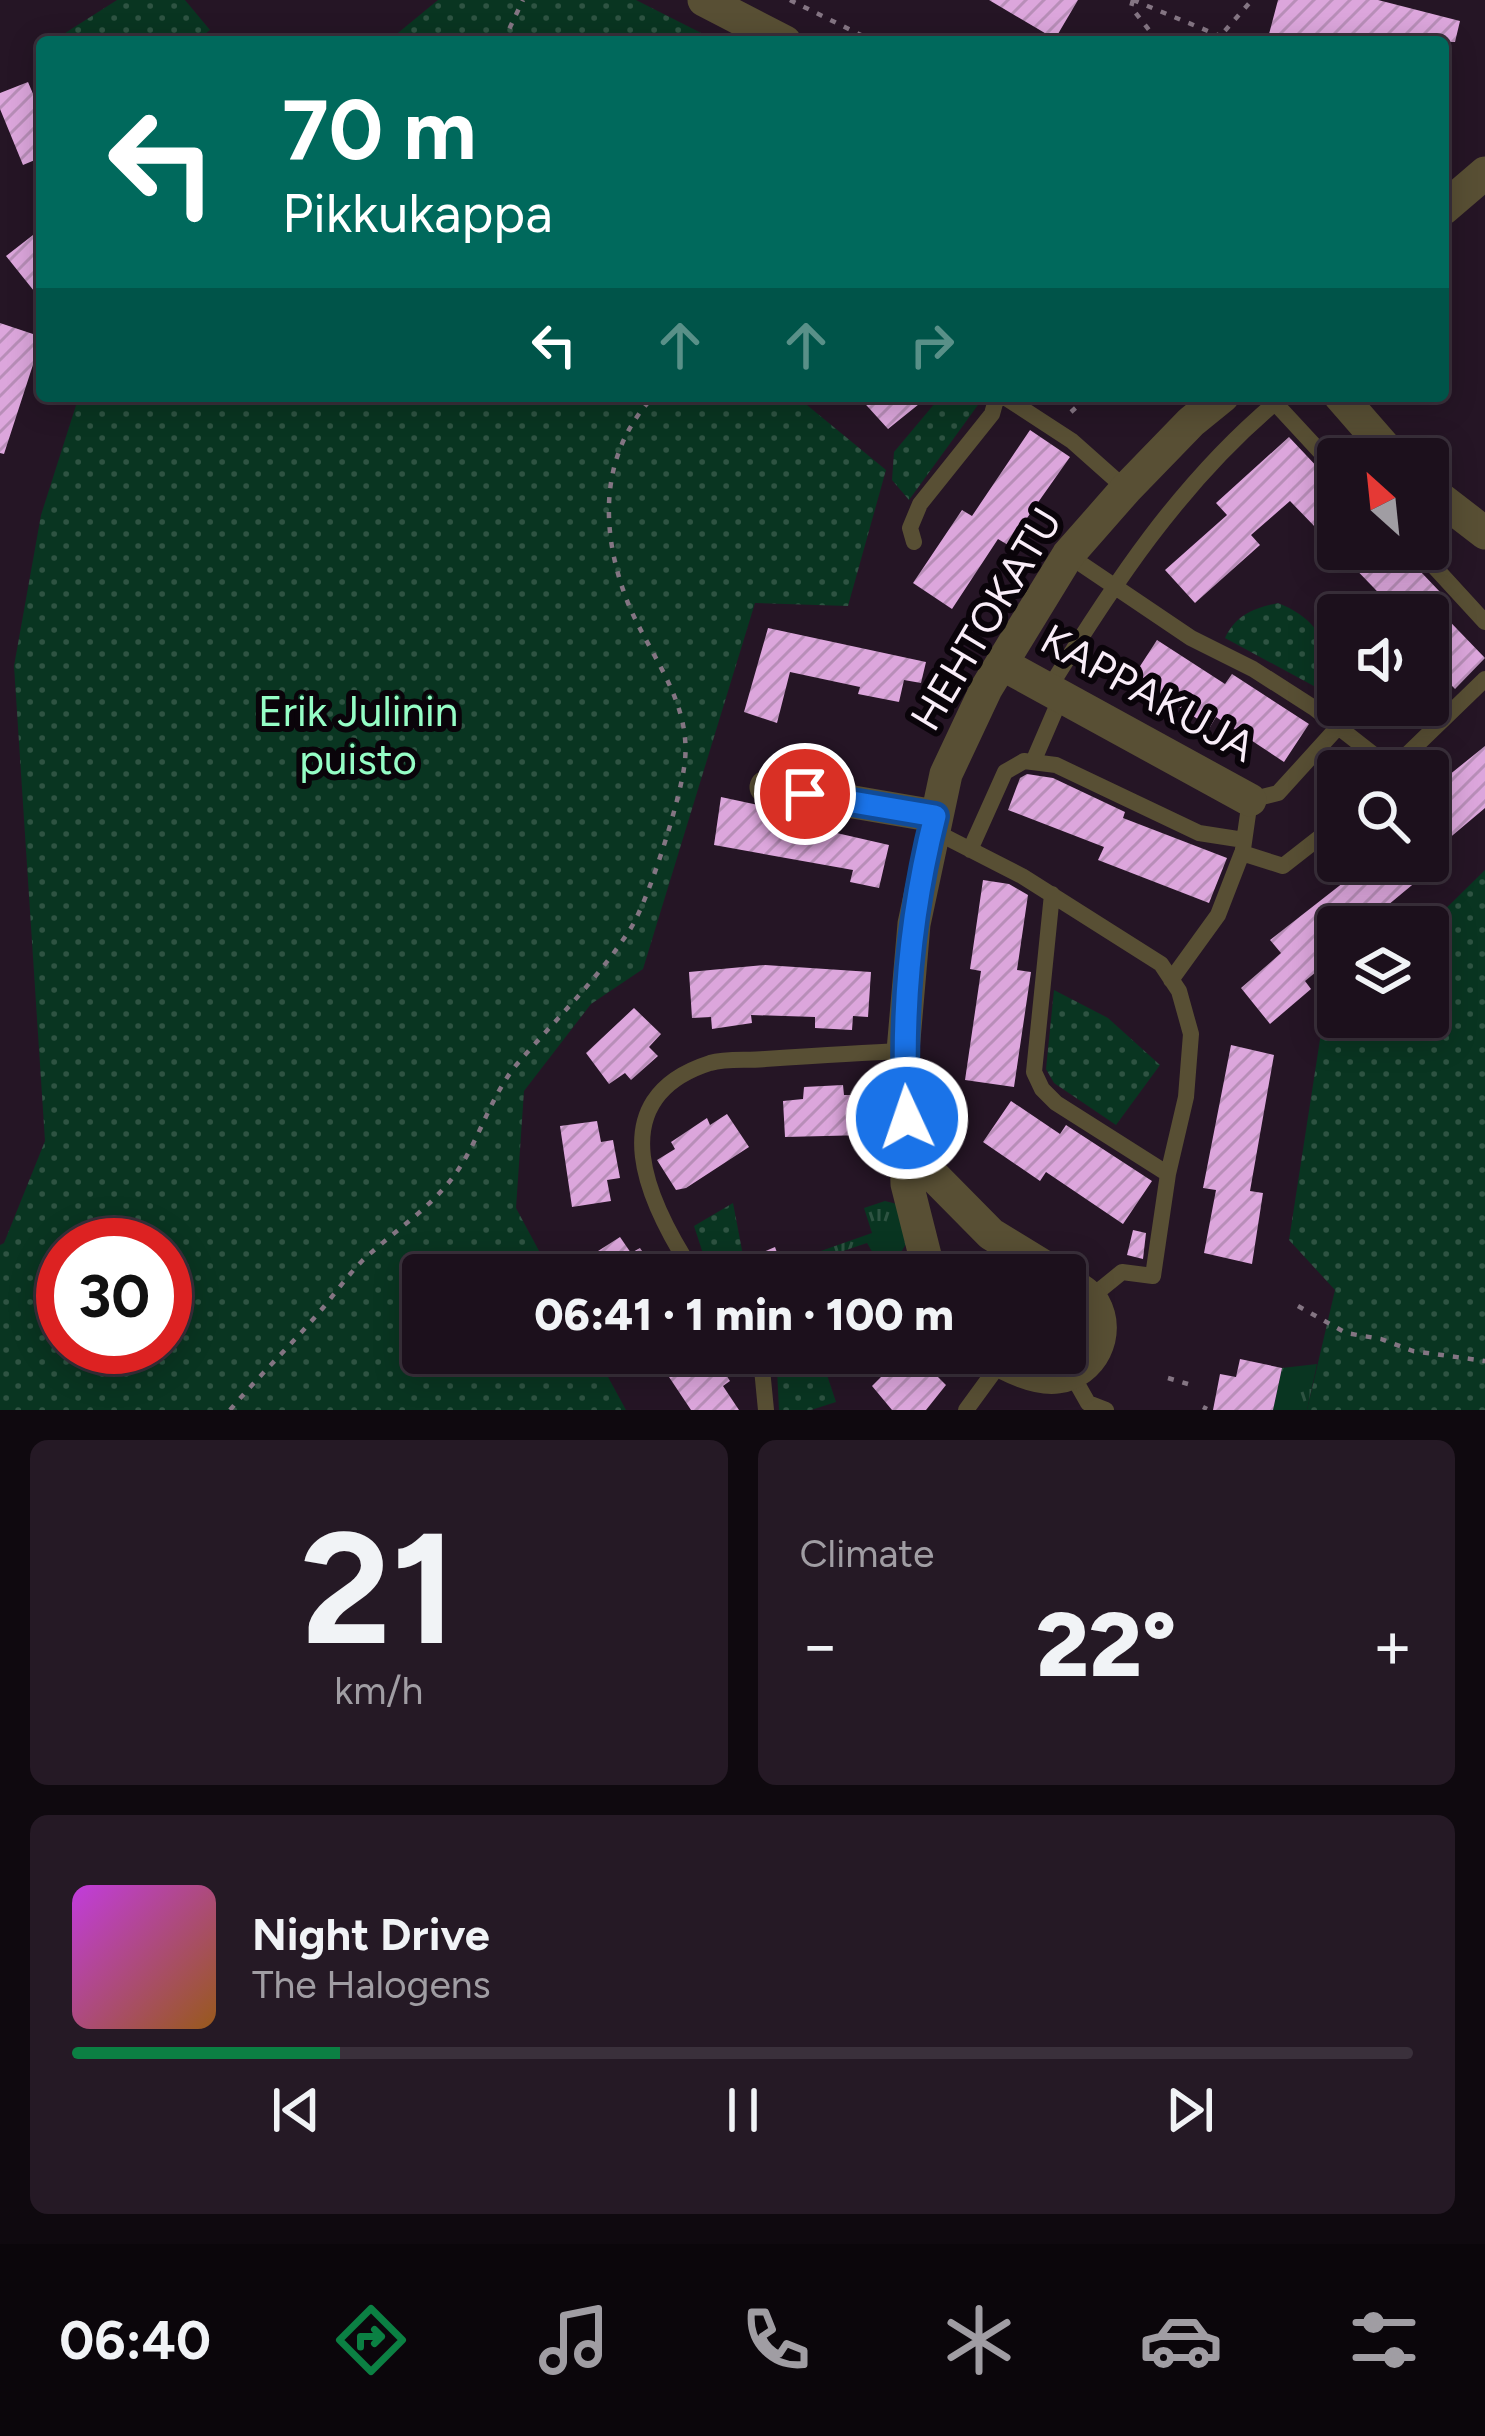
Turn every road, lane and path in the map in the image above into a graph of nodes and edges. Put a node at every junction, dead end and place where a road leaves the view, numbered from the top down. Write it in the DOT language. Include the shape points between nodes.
graph roads {
  1 [pos="523,0"];
  2 [pos="704,0"];
  3 [pos="790,0"];
  4 [pos="1252,0"];
  5 [pos="1153,34"];
  6 [pos="506,36"];
  7 [pos="773,36"];
  8 [pos="863,36"];
  9 [pos="1210,36"];
  10 [pos="1222,36"];
  11 [pos="1485,173"];
  12 [pos="1449,204"];
  13 [pos="649,402"];
  14 [pos="997,402"];
  15 [pos="1010,402"];
  16 [pos="1214,402"];
  17 [pos="1345,402"];
  18 [pos="1377,438"];
  19 [pos="1317,448"];
  20 [pos="1126,489"];
  21 [pos="1449,505"];
  22 [pos="1485,533"];
  23 [pos="914,542"];
  24 [pos="1068,555"];
  25 [pos="1437,570"];
  26 [pos="1114,584"];
  27 [pos="1485,622"];
  28 [pos="1002,664"];
  29 [pos="1485,679"];
  30 [pos="1054,694"];
  31 [pos="1338,727"];
  32 [pos="1366,750"];
  33 [pos="1412,750"];
  34 [pos="1033,762"];
  35 [pos="766,788"];
  36 [pos="1250,800"];
  37 [pos="933,823"];
  38 [pos="1317,839"];
  39 [pos="1243,846"];
  40 [pos="970,850"];
  41 [pos="1052,894"];
  42 [pos="1172,980"];
  43 [pos="903,1051"];
  44 [pos="909,1151"];
  45 [pos="1168,1174"];
  46 [pos="682,1254"];
  47 [pos="925,1254"];
  48 [pos="1023,1254"];
  49 [pos="1086,1280"];
  50 [pos="1086,1301"];
  51 [pos="1298,1306"];
  52 [pos="1485,1360"];
  53 [pos="1086,1363"];
  54 [pos="762,1374"];
  55 [pos="985,1374"];
  56 [pos="1034,1374"];
  57 [pos="1064,1374"];
  58 [pos="1072,1374"];
  59 [pos="1168,1378"];
  60 [pos="1188,1384"];
  61 [pos="230,1410"];
  62 [pos="766,1410"];
  63 [pos="966,1410"];
  64 [pos="1106,1410"];
  1 -- 6 [label="path"];
  2 -- 7 [label="street"];
  3 -- 8 [label="path"];
  4 -- 10 [label="path"];
  5 -- 9 [label="path" via="1133,0"];
  11 -- 12 [label="street"];
  13 -- 61 [label="path" via="610,473 610,541 630,608 682,715 685,764 633,926 515,1066 449,1182 364,1259"];
  14 -- 23 [label="lane" via="920,504 910,528"];
  15 -- 20 [label="lane" via="1072,441"];
  16 -- 20 [label="street, HEHTOKATU"];
  17 -- 18 [label="street"];
  19 -- 26 [label="lane" via="1275,403 1201,474"];
  20 -- 24 [label="street, HEHTOKATU"];
  21 -- 22 [label="street"];
  24 -- 26 [label="lane"];
  24 -- 28 [label="street, HEHTOKATU"];
  25 -- 27 [label="lane"];
  26 -- 30 [label="lane"];
  26 -- 31 [label="lane"];
  28 -- 30 [label="street, KAPPAKUJA"];
  28 -- 37 [label="street, HEHTOKATU" via="964,732"];
  29 -- 33 [label="lane"];
  30 -- 34 [label="lane"];
  30 -- 36 [label="street, KAPPAKUJA"];
  31 -- 32 [label="lane"];
  31 -- 36 [label="lane" via="1278,793"];
  34 -- 39 [label="lane"];
  34 -- 40 [label="lane" via="1005,772"];
  35 -- 37 [label="street"];
  36 -- 39 [label="lane"];
  37 -- 40 [label="lane"];
  37 -- 43 [label="street, HEHTOKATU"];
  38 -- 39 [label="lane" via="1283,866"];
  39 -- 42 [label="lane" via="1219,915"];
  40 -- 41 [label="lane"];
  41 -- 42 [label="lane" via="1161,964"];
  41 -- 45 [label="lane" via="1034,1072 1056,1103"];
  42 -- 45 [label="lane" via="1191,1034"];
  43 -- 44 [label="street, HEHTOKATU"];
  43 -- 46 [label="lane" via="714,1062 650,1103 640,1124 647,1181"];
  44 -- 47 [label="street, HEHTOKATU" via="907,1184"];
  44 -- 48 [label="street" via="991,1234"];
  45 -- 49 [label="lane" via="1153,1276 1122,1272"];
  50 -- 53 [label="street" via="1100,1317 1100,1340"];
  51 -- 52 [label="path" via="1346,1333"];
  54 -- 62 [label="lane"];
  55 -- 63 [label="lane"];
  56 -- 57 [label="street"];
  58 -- 64 [label="lane" via="1088,1403"];
  59 -- 60 [label="path"];
}
